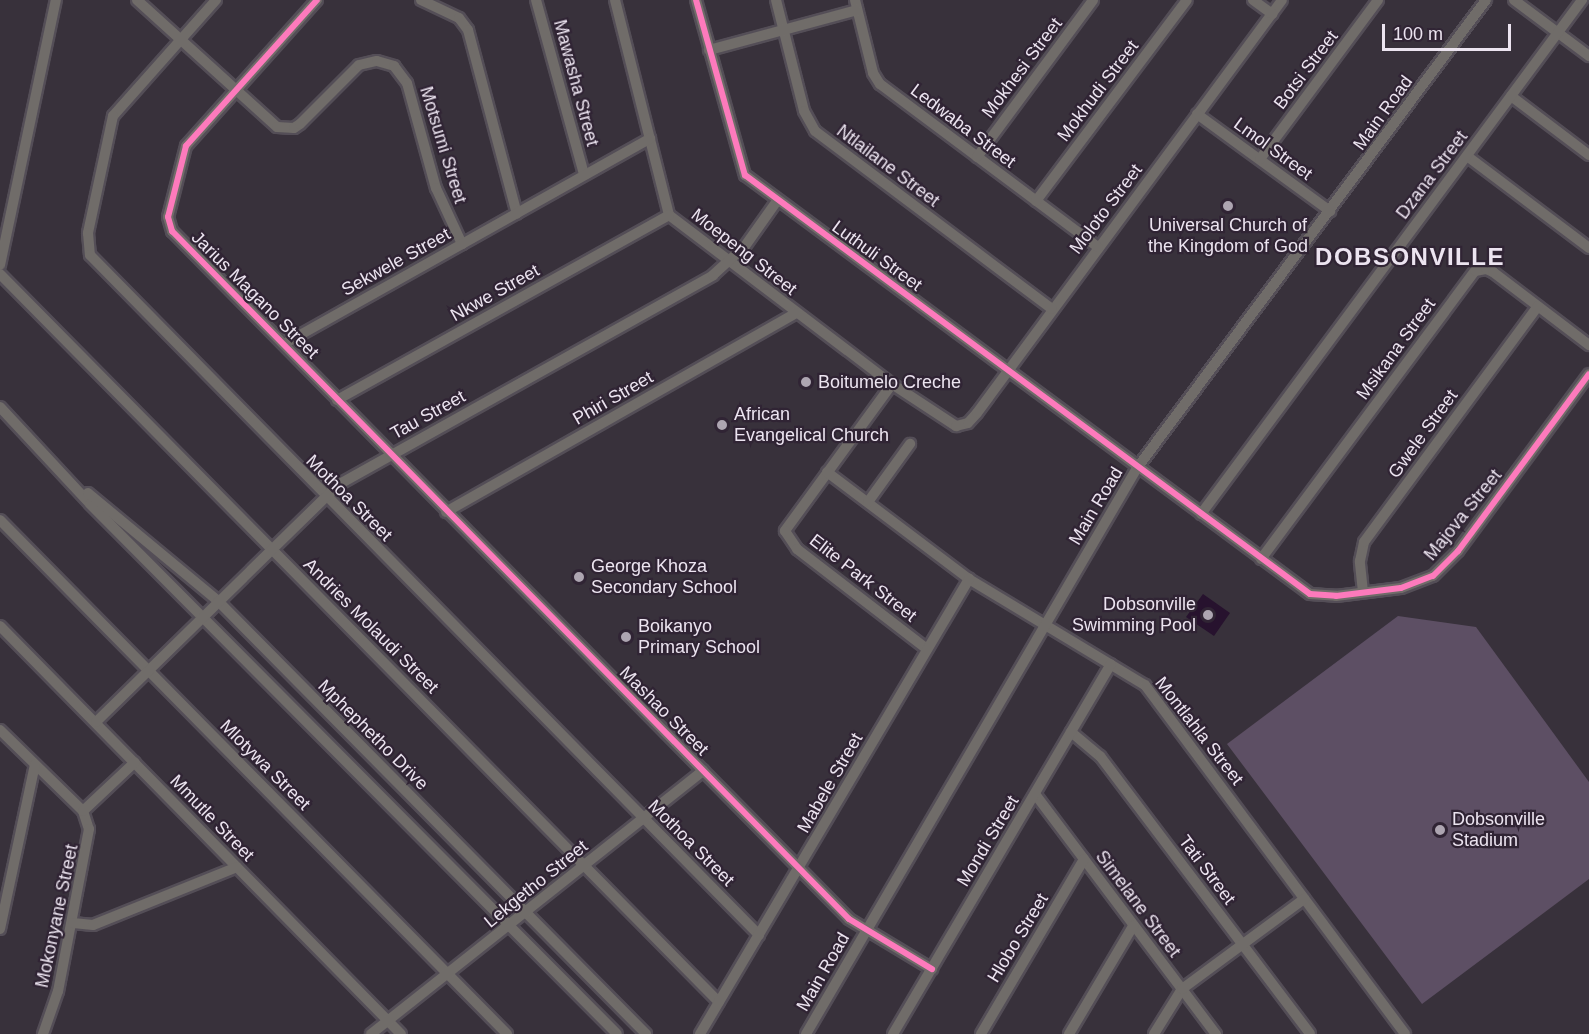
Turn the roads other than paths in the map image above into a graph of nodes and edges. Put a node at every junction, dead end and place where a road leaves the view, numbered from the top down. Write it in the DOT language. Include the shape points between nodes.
graph roads {
  1 [pos="56,0"];
  2 [pos="137,0"];
  3 [pos="216,0"];
  4 [pos="317,0"];
  5 [pos="421,0"];
  6 [pos="536,0"];
  7 [pos="615,0"];
  8 [pos="696,0"];
  9 [pos="776,0"];
  10 [pos="1093,0"];
  11 [pos="1187,0"];
  12 [pos="1253,0"];
  13 [pos="1282,0"];
  14 [pos="1378,0"];
  15 [pos="1486,0"];
  16 [pos="1514,0"];
  17 [pos="1582,0"];
  18 [pos="856,5"];
  19 [pos="1272,14"];
  20 [pos="784,31"];
  21 [pos="1557,33"];
  22 [pos="180,40"];
  23 [pos="709,50"];
  24 [pos="1589,56"];
  25 [pos="236,90"];
  26 [pos="1511,96"];
  27 [pos="1197,114"];
  28 [pos="650,139"];
  29 [pos="1589,155"];
  30 [pos="1467,156"];
  31 [pos="977,157"];
  32 [pos="1260,159"];
  33 [pos="584,174"];
  34 [pos="777,201"];
  35 [pos="1036,201"];
  36 [pos="1330,211"];
  37 [pos="517,214"];
  38 [pos="669,215"];
  39 [pos="462,244"];
  40 [pos="1098,247"];
  41 [pos="1589,248"];
  42 [pos="729,263"];
  43 [pos="0,265"];
  44 [pos="0,274"];
  45 [pos="1538,306"];
  46 [pos="1052,309"];
  47 [pos="796,314"];
  48 [pos="284,344"];
  49 [pos="1589,345"];
  50 [pos="1007,371"];
  51 [pos="1589,374"];
  52 [pos="892,384"];
  53 [pos="337,400"];
  54 [pos="0,407"];
  55 [pos="950,424"];
  56 [pos="910,444"];
  57 [pos="390,456"];
  58 [pos="1137,468"];
  59 [pos="827,472"];
  60 [pos="64,474"];
  61 [pos="324,497"];
  62 [pos="868,502"];
  63 [pos="446,512"];
  64 [pos="1201,514"];
  65 [pos="0,520"];
  66 [pos="271,548"];
  67 [pos="1261,559"];
  68 [pos="969,579"];
  69 [pos="1363,592"];
  70 [pos="218,601"];
  71 [pos="204,615"];
  72 [pos="0,626"];
  73 [pos="1044,626"];
  74 [pos="927,649"];
  75 [pos="1111,664"];
  76 [pos="148,670"];
  77 [pos="96,722"];
  78 [pos="0,730"];
  79 [pos="1071,732"];
  80 [pos="135,762"];
  81 [pos="35,765"];
  82 [pos="703,771"];
  83 [pos="1035,794"];
  84 [pos="82,811"];
  85 [pos="644,819"];
  86 [pos="1084,859"];
  87 [pos="584,866"];
  88 [pos="237,867"];
  89 [pos="800,867"];
  90 [pos="1304,899"];
  91 [pos="527,913"];
  92 [pos="73,924"];
  93 [pos="1133,926"];
  94 [pos="511,927"];
  95 [pos="0,929"];
  96 [pos="867,930"];
  97 [pos="759,934"];
  98 [pos="1242,944"];
  99 [pos="932,969"];
  100 [pos="447,973"];
  101 [pos="1182,989"];
  102 [pos="719,1002"];
  103 [pos="389,1022"];
  104 [pos="43,1034"];
  105 [pos="371,1034"];
  106 [pos="401,1034"];
  107 [pos="507,1034"];
  108 [pos="617,1034"];
  109 [pos="646,1034"];
  110 [pos="700,1034"];
  111 [pos="806,1034"];
  112 [pos="893,1034"];
  113 [pos="981,1034"];
  114 [pos="1069,1034"];
  115 [pos="1154,1034"];
  116 [pos="1216,1034"];
  117 [pos="1310,1034"];
  118 [pos="1405,1034"];
  1 -- 43 [label="street"];
  2 -- 22 [label="street, Motsumi Street"];
  3 -- 22 [label="street"];
  4 -- 25 [label="street, Jarius Magano Street"];
  5 -- 37 [label="street" via="459,18 468,30"];
  6 -- 33 [label="street, Mawasha Street"];
  7 -- 28 [label="street, Moepeng Street"];
  8 -- 23 [label="street, Luthuli Street"];
  9 -- 20 [label="street, Ntlailane Street"];
  10 -- 31 [label="street, Mokhesi Street"];
  11 -- 35 [label="street, Mokhudi Street"];
  12 -- 19 [label="street"];
  13 -- 19 [label="street, Moloto Street"];
  14 -- 32 [label="street, Botsi Street"];
  15 -- 36 [label="street, Main Road"];
  16 -- 21 [label="street"];
  17 -- 21 [label="street, Dzana Street"];
  18 -- 20 [label="street"];
  18 -- 31 [label="street, Ledwaba Street" via="876,80"];
  19 -- 27 [label="street, Moloto Street"];
  20 -- 23 [label="street"];
  20 -- 46 [label="street, Ntlailane Street" via="804,111 815,131"];
  21 -- 24 [label="street"];
  21 -- 26 [label="street, Dzana Street"];
  22 -- 25 [label="street, Motsumi Street"];
  22 -- 61 [label="street, Mothoa Street" via="113,116 88,233 88,251"];
  23 -- 34 [label="street, Luthuli Street" via="741,169"];
  25 -- 39 [label="street, Motsumi Street" via="276,127 294,128 359,64 377,61 394,66 407,83 436,188"];
  25 -- 48 [label="street, Jarius Magano Street" via="183,153 169,224 178,239"];
  26 -- 29 [label="street"];
  26 -- 30 [label="street, Dzana Street"];
  27 -- 32 [label="street, Lmol Street"];
  27 -- 40 [label="street, Moloto Street"];
  28 -- 33 [label="street, Sekwele Street"];
  28 -- 38 [label="street, Moepeng Street"];
  30 -- 41 [label="street"];
  30 -- 64 [label="street, Dzana Street"];
  31 -- 35 [label="street, Ledwaba Street"];
  32 -- 36 [label="street, Lmol Street"];
  33 -- 37 [label="street, Sekwele Street"];
  34 -- 42 [label="street, Tau Street"];
  34 -- 50 [label="street, Luthuli Street"];
  35 -- 40 [label="street, Ledwaba Street"];
  36 -- 58 [label="street, Main Road"];
  37 -- 39 [label="street, Sekwele Street"];
  38 -- 42 [label="street, Moepeng Street"];
  38 -- 53 [label="street, Nkwe Street"];
  39 -- 48 [label="street, Sekwele Street"];
  40 -- 46 [label="street, Moloto Street"];
  42 -- 47 [label="street, Moepeng Street"];
  42 -- 57 [label="street, Tau Street"];
  44 -- 66 [label="street, Andries Molaudi Street"];
  45 -- 49 [label="street, Msikana Street"];
  45 -- 67 [label="street, Msikana Street" via="1493,272 1475,271"];
  45 -- 69 [label="street, Gwele Street" via="1364,542 1360,561"];
  46 -- 50 [label="street, Moloto Street"];
  47 -- 52 [label="street, Moepeng Street"];
  47 -- 63 [label="street, Phiri Street"];
  48 -- 53 [label="street, Jarius Magano Street"];
  50 -- 55 [label="street, Moloto Street" via="968,423"];
  50 -- 58 [label="street, Luthuli Street"];
  51 -- 69 [label="street, Majova Street" via="1444,567 1416,584"];
  52 -- 55 [label="street, Moepeng Street"];
  52 -- 59 [label="street, Elite Park Street"];
  53 -- 57 [label="street, Jarius Magano Street"];
  54 -- 60 [label="street, Mphephetho Drive"];
  56 -- 62 [label="street"];
  57 -- 61 [label="street, Tau Street"];
  57 -- 63 [label="street, Mashao Street"];
  58 -- 64 [label="street, Majova Street"];
  58 -- 73 [label="street, Main Road"];
  59 -- 62 [label="street, Montlahla Street"];
  59 -- 74 [label="street, Elite Park Street" via="787,526 789,542"];
  60 -- 70 [label="street, Mphephetho Drive"];
  60 -- 71 [label="street, Mphephetho Drive"];
  61 -- 66 [label="street, Tau Street"];
  61 -- 85 [label="street, Mothoa Street"];
  62 -- 68 [label="street, Montlahla Street"];
  63 -- 82 [label="street, Mashao Street"];
  64 -- 67 [label="street, Majova Street"];
  65 -- 76 [label="street, Mlotywa Street"];
  66 -- 70 [label="street, Tau Street"];
  66 -- 87 [label="street, Andries Molaudi Street"];
  67 -- 69 [label="street, Majova Street" via="1310,594"];
  68 -- 73 [label="street, Montlahla Street"];
  68 -- 74 [label="street, Mabele Street"];
  70 -- 71 [label="street, Tau Street"];
  70 -- 91 [label="street, Mphephetho Drive"];
  71 -- 76 [label="street, Tau Street"];
  71 -- 94 [label="street, Mphephetho Drive"];
  72 -- 77 [label="street, Mmutle Street"];
  73 -- 75 [label="street, Montlahla Street"];
  73 -- 96 [label="street, Main Road"];
  74 -- 89 [label="street, Mabele Street"];
  75 -- 79 [label="street, Mondi Street"];
  75 -- 90 [label="street, Montlahla Street" via="1145,685 1159,700"];
  76 -- 77 [label="street, Tau Street"];
  76 -- 100 [label="street, Mlotywa Street"];
  77 -- 80 [label="street, Mmutle Street"];
  78 -- 81 [label="street"];
  79 -- 83 [label="street, Mondi Street"];
  79 -- 98 [label="street, Tati Street" via="1100,756"];
  80 -- 84 [label="street"];
  80 -- 88 [label="street, Mmutle Street"];
  81 -- 84 [label="street"];
  81 -- 95 [label="street"];
  82 -- 85 [label="street, Lekgetho Street"];
  82 -- 89 [label="street, Mashao Street"];
  83 -- 86 [label="street, Simelane Street"];
  83 -- 99 [label="street, Mondi Street"];
  84 -- 92 [label="street, Mokonyane Street" via="90,835"];
  85 -- 87 [label="street, Lekgetho Street"];
  85 -- 97 [label="street, Mothoa Street"];
  86 -- 93 [label="street, Simelane Street"];
  86 -- 113 [label="street, Hlobo Street"];
  87 -- 91 [label="street, Lekgetho Street"];
  87 -- 102 [label="street, Andries Molaudi Street"];
  88 -- 92 [label="street" via="93,925"];
  88 -- 103 [label="street, Mmutle Street"];
  89 -- 96 [label="street, Mashao Street" via="849,919"];
  89 -- 97 [label="street, Mabele Street"];
  90 -- 98 [label="street"];
  90 -- 118 [label="street, Montlahla Street"];
  91 -- 94 [label="street, Lekgetho Street"];
  91 -- 109 [label="street, Mphephetho Drive"];
  92 -- 104 [label="street, Mokonyane Street" via="55,1003"];
  93 -- 101 [label="street, Simelane Street"];
  93 -- 114 [label="street"];
  94 -- 100 [label="street, Lekgetho Street"];
  94 -- 108 [label="street, Mphephetho Drive"];
  96 -- 99 [label="street, Mashao Street"];
  96 -- 111 [label="street, Main Road"];
  97 -- 102 [label="street, Mabele Street"];
  98 -- 101 [label="street"];
  98 -- 117 [label="street, Tati Street"];
  99 -- 112 [label="street, Mondi Street"];
  100 -- 103 [label="street, Lekgetho Street"];
  100 -- 107 [label="street, Mlotywa Street"];
  101 -- 115 [label="street"];
  101 -- 116 [label="street, Simelane Street"];
  102 -- 110 [label="street, Mabele Street"];
  103 -- 105 [label="street, Lekgetho Street"];
  103 -- 106 [label="street, Mmutle Street"];
}
